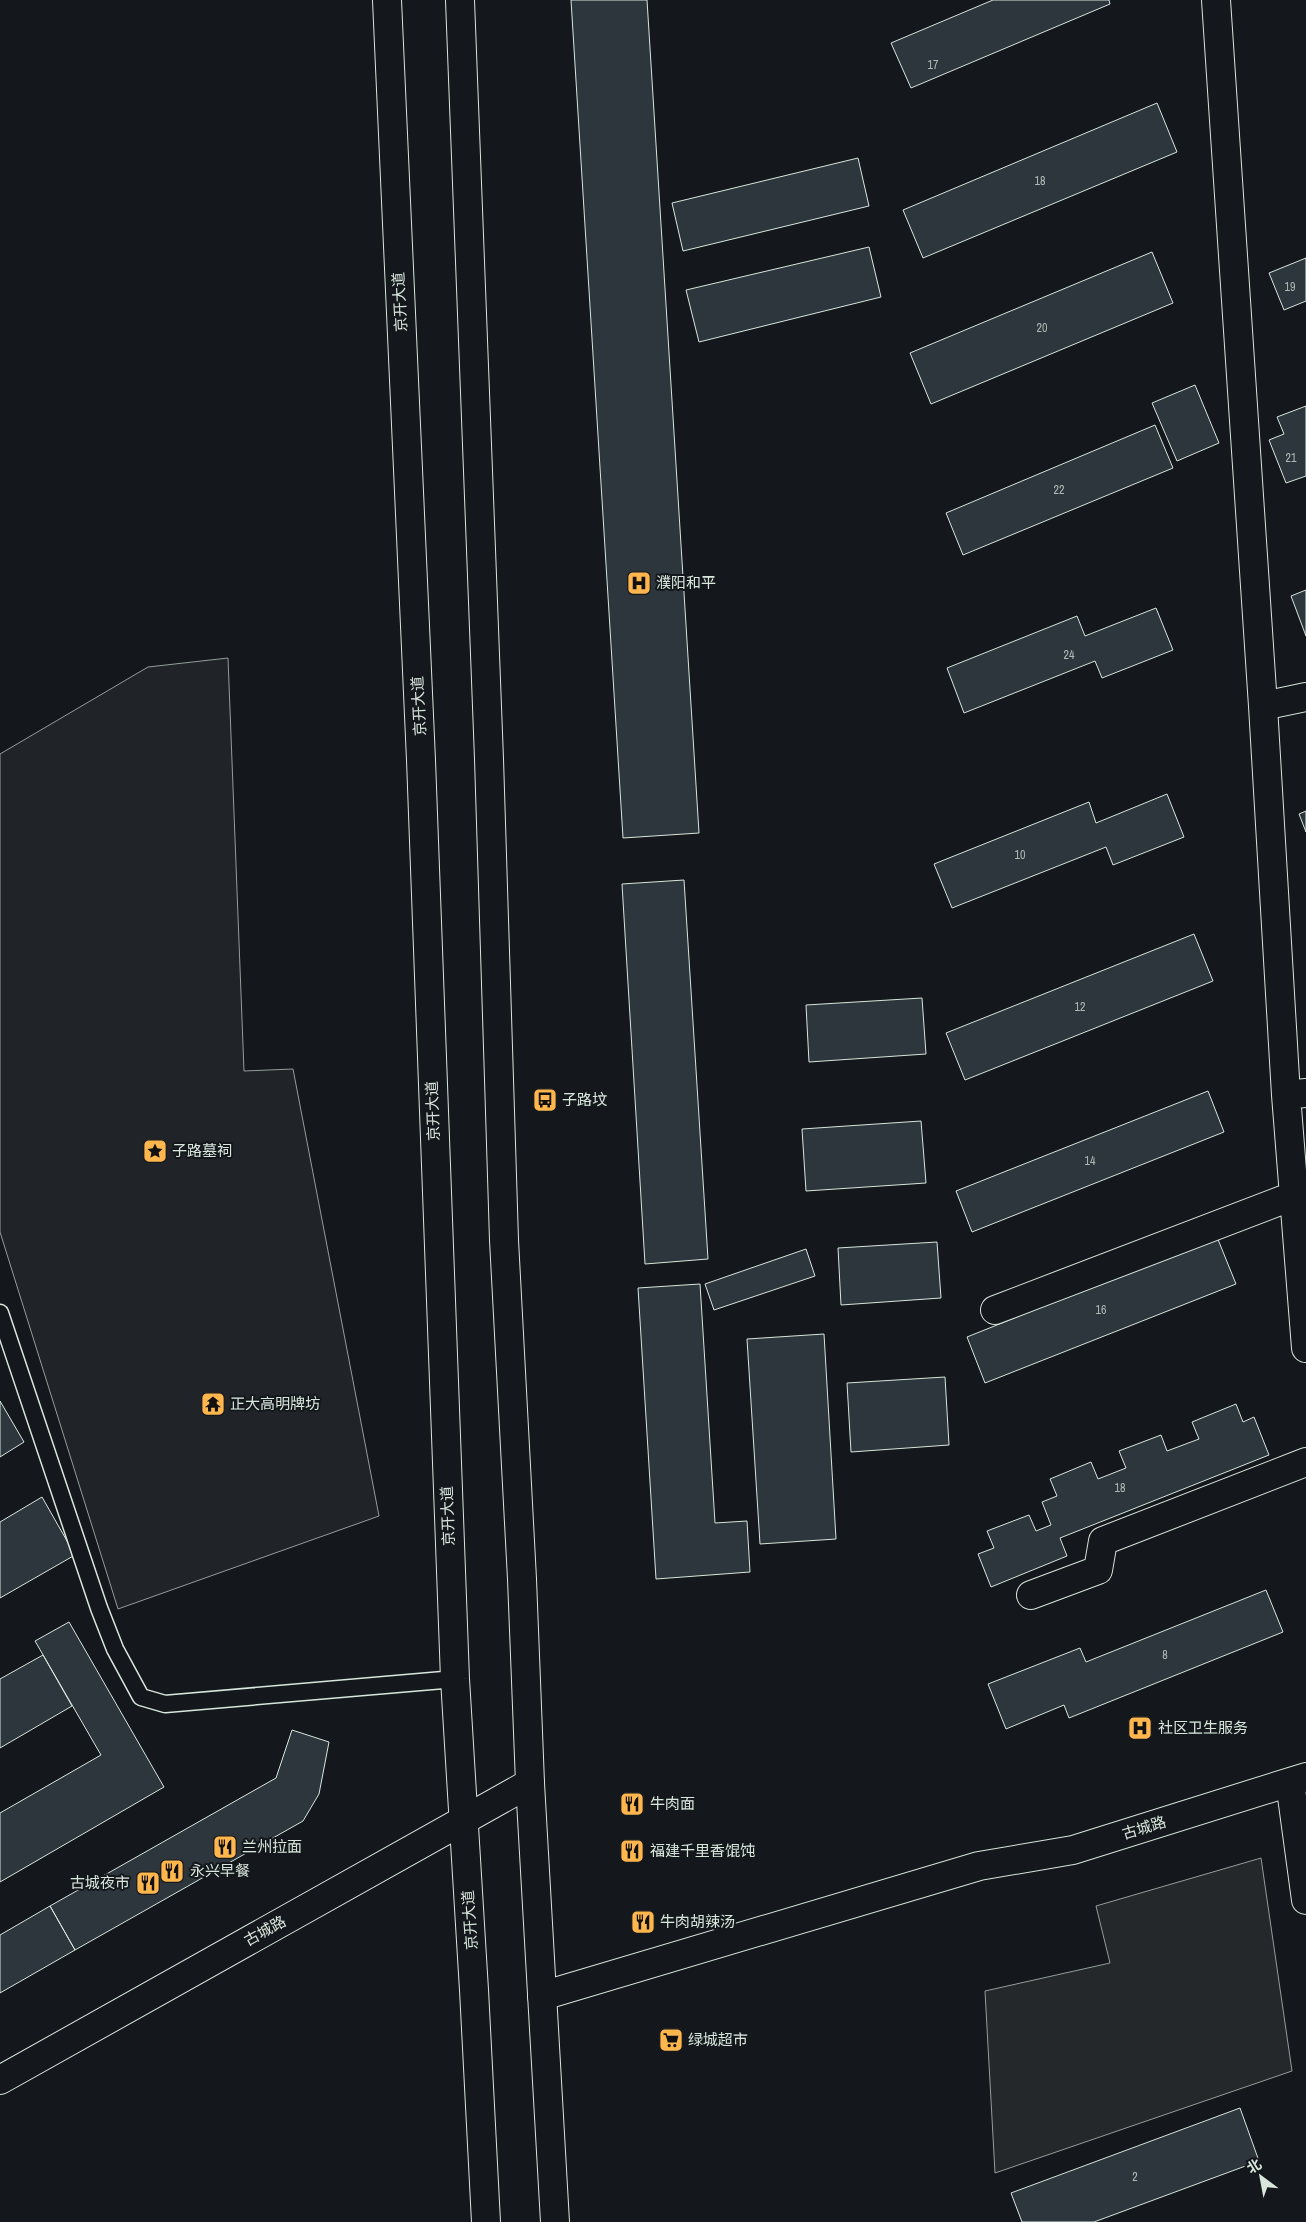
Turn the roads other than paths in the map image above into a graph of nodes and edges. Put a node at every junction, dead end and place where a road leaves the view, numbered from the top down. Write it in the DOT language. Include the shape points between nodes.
graph roads {
  1 [pos="387,0"];
  2 [pos="460,0"];
  3 [pos="1216,0"];
  4 [pos="1306,697"];
  5 [pos="1263,706"];
  6 [pos="1296,1094"];
  7 [pos="1293,1196"];
  8 [pos="995,1310"];
  9 [pos="0,1313"];
  10 [pos="1306,1348"];
  11 [pos="1306,1462"];
  12 [pos="1031,1595"];
  13 [pos="455,1679"];
  14 [pos="1298,1779"];
  15 [pos="530,1784"];
  16 [pos="464,1820"];
  17 [pos="1306,1900"];
  18 [pos="542,1996"];
  19 [pos="0,2080"];
  20 [pos="486,2222"];
  21 [pos="556,2222"];
  1 -- 13 [label="main road, 京开大道" via="421,760"];
  2 -- 15 [label="main road" via="490,759 504,1240"];
  3 -- 5 [label="main road"];
  4 -- 5 [label="main road"];
  5 -- 6 [label="main road"];
  6 -- 7 [label="main road"];
  7 -- 8 [label="main road"];
  7 -- 10 [label="main road"];
  9 -- 13 [label="lane" via="99,1608 115,1650 141,1697 164,1704"];
  11 -- 12 [label="main road" via="1103,1541 1098,1570"];
  13 -- 16 [label="main road, 京开大道"];
  14 -- 17 [label="main road"];
  14 -- 18 [label="main road, 古城路" via="1073,1850 979,1866"];
  15 -- 16 [label="main road, 古城路"];
  15 -- 18 [label="main road"];
  16 -- 19 [label="main road, 古城路"];
  16 -- 20 [label="main road, 京开大道"];
  18 -- 21 [label="main road"];
}
